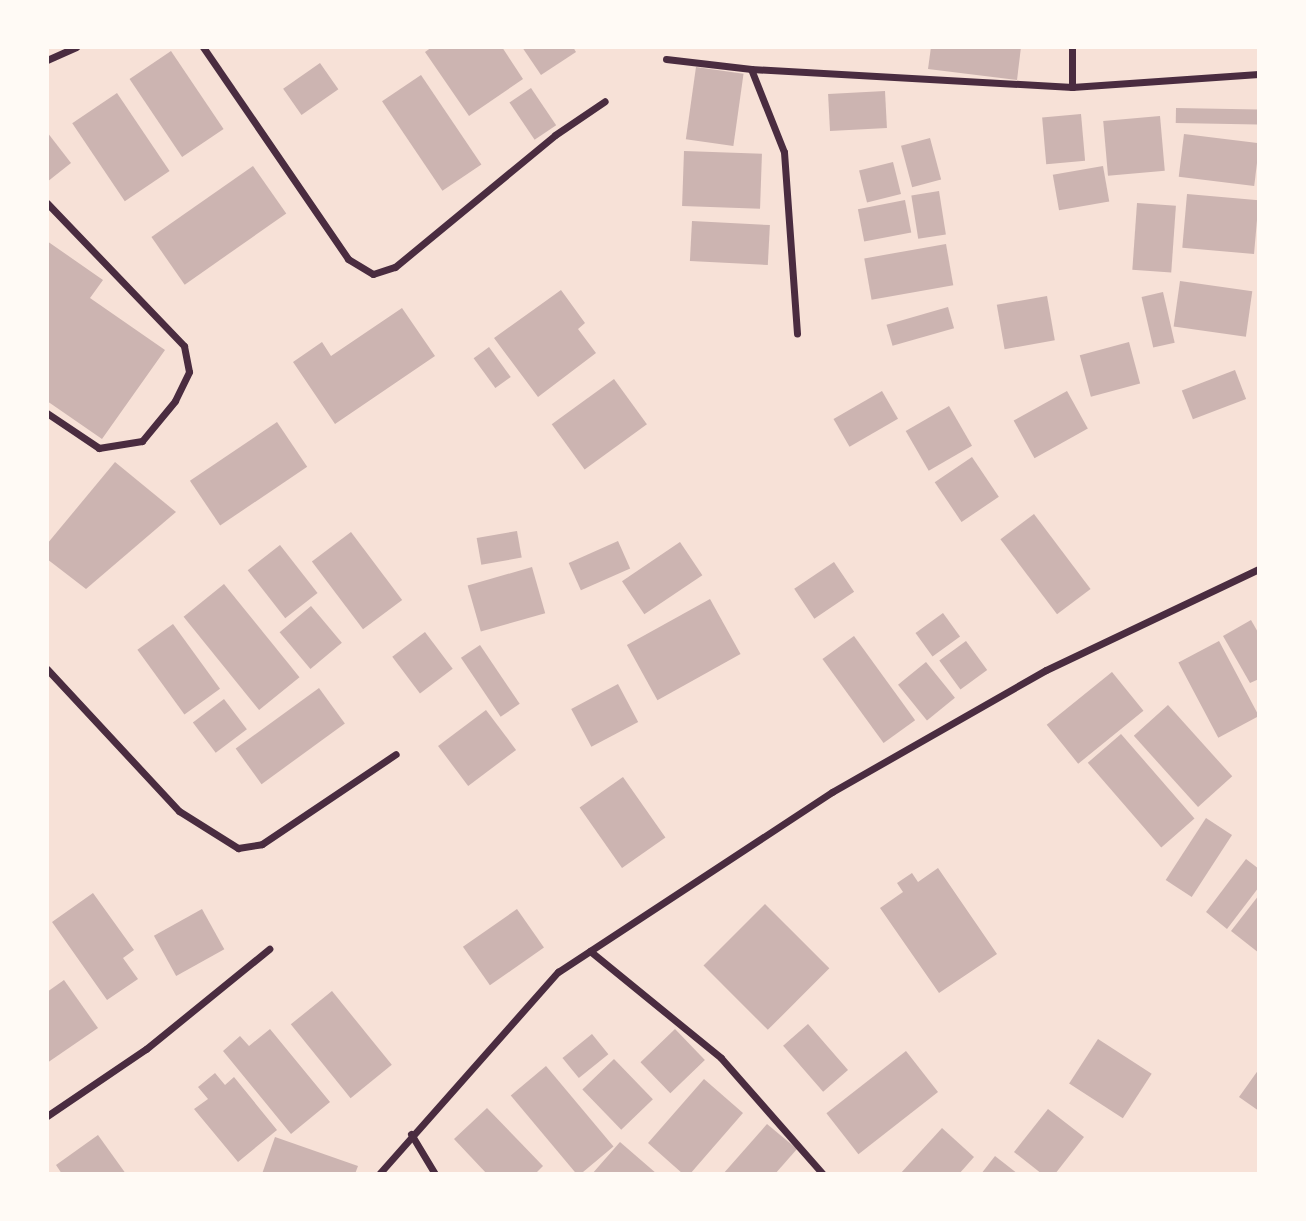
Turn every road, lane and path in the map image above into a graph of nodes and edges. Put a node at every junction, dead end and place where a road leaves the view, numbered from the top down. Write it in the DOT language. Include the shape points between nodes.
graph roads {
  1 [pos="76,47"];
  2 [pos="203,47"];
  3 [pos="1072,47"];
  4 [pos="666,59"];
  5 [pos="47,60"];
  6 [pos="751,69"];
  7 [pos="1259,74"];
  8 [pos="1072,87"];
  9 [pos="605,101"];
  10 [pos="47,203"];
  11 [pos="797,334"];
  12 [pos="47,412"];
  13 [pos="1259,569"];
  14 [pos="47,669"];
  15 [pos="396,754"];
  16 [pos="269,949"];
  17 [pos="590,951"];
  18 [pos="47,1116"];
  19 [pos="411,1134"];
  20 [pos="379,1174"];
  21 [pos="435,1174"];
  22 [pos="823,1174"];
  1 -- 5 [label="street"];
  2 -- 9 [label="street" via="348,259 373,274 395,267 555,135"];
  3 -- 8 [label="street"];
  4 -- 6 [label="street"];
  6 -- 8 [label="street"];
  6 -- 11 [label="street" via="784,152"];
  7 -- 8 [label="street"];
  10 -- 12 [label="street" via="184,346 189,372 175,401 142,441 99,447"];
  13 -- 17 [label="street" via="1046,670 832,792"];
  14 -- 15 [label="street" via="179,811 238,848 262,844"];
  16 -- 18 [label="street" via="146,1049"];
  17 -- 19 [label="street" via="558,972"];
  17 -- 22 [label="street" via="721,1058"];
  19 -- 20 [label="street"];
  19 -- 21 [label="street"];
}
